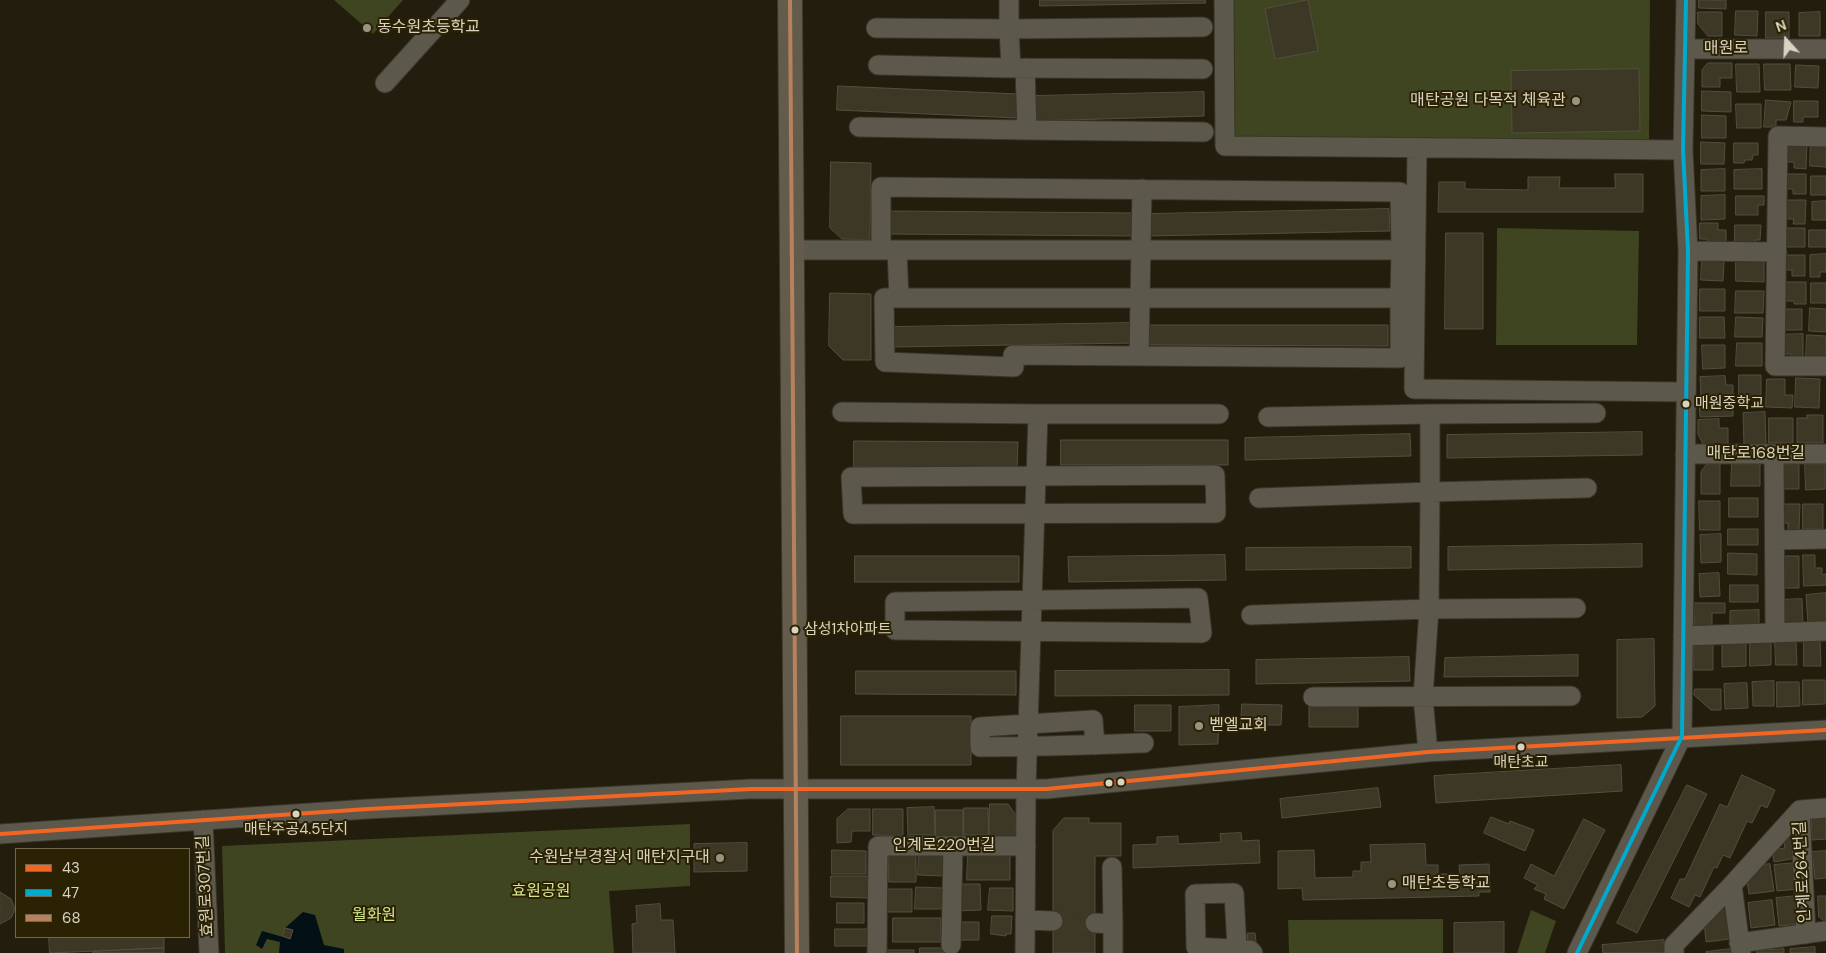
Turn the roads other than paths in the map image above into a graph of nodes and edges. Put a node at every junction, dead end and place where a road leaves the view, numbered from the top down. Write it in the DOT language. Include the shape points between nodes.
graph roads {
  1 [pos="460,0"];
  2 [pos="790,0"];
  3 [pos="1009,0"];
  4 [pos="1224,0"];
  5 [pos="1686,0"];
  6 [pos="1203,27"];
  7 [pos="876,28"];
  8 [pos="1010,29"];
  9 [pos="1685,49"];
  10 [pos="1826,49"];
  11 [pos="878,65"];
  12 [pos="1018,68"];
  13 [pos="1203,69"];
  14 [pos="385,83"];
  15 [pos="859,127"];
  16 [pos="1027,130"];
  17 [pos="1204,132"];
  18 [pos="1826,137"];
  19 [pos="1417,149"];
  20 [pos="1683,150"];
  21 [pos="1142,189"];
  22 [pos="793,250"];
  23 [pos="889,250"];
  24 [pos="1142,250"];
  25 [pos="1401,250"];
  26 [pos="1688,251"];
  27 [pos="1777,252"];
  28 [pos="899,298"];
  29 [pos="1141,298"];
  30 [pos="1400,298"];
  31 [pos="1139,356"];
  32 [pos="1826,366"];
  33 [pos="1686,392"];
  34 [pos="842,412"];
  35 [pos="1596,413"];
  36 [pos="1038,414"];
  37 [pos="1220,414"];
  38 [pos="1430,414"];
  39 [pos="1268,417"];
  40 [pos="1685,454"];
  41 [pos="1774,454"];
  42 [pos="1826,454"];
  43 [pos="1037,476"];
  44 [pos="1587,488"];
  45 [pos="1430,492"];
  46 [pos="1259,498"];
  47 [pos="1035,513"];
  48 [pos="1826,539"];
  49 [pos="1776,540"];
  50 [pos="1032,600"];
  51 [pos="1576,608"];
  52 [pos="1429,609"];
  53 [pos="1251,615"];
  54 [pos="1826,631"];
  55 [pos="1032,632"];
  56 [pos="1775,633"];
  57 [pos="1683,636"];
  58 [pos="1571,696"];
  59 [pos="1314,697"];
  60 [pos="1424,697"];
  61 [pos="1028,725"];
  62 [pos="1826,730"];
  63 [pos="1682,736"];
  64 [pos="1144,743"];
  65 [pos="1095,745"];
  66 [pos="1027,747"];
  67 [pos="1428,752"];
  68 [pos="797,789"];
  69 [pos="1026,789"];
  70 [pos="1826,808"];
  71 [pos="1800,810"];
  72 [pos="203,820"];
  73 [pos="0,834"];
  74 [pos="1026,846"];
  75 [pos="953,847"];
  76 [pos="1112,867"];
  77 [pos="1732,885"];
  78 [pos="1025,920"];
  79 [pos="1053,921"];
  80 [pos="1826,931"];
  81 [pos="1806,934"];
  82 [pos="951,945"];
  83 [pos="1740,948"];
  84 [pos="209,953"];
  85 [pos="797,953"];
  86 [pos="877,953"];
  87 [pos="1025,953"];
  88 [pos="1114,953"];
  89 [pos="1577,953"];
  90 [pos="1674,953"];
  1 -- 14 [label="street"];
  2 -- 22 [label="main road"];
  3 -- 8 [label="street"];
  4 -- 19 [label="street" via="1225,146"];
  5 -- 9 [label="street"];
  6 -- 8 [label="street"];
  7 -- 8 [label="street"];
  8 -- 12 [label="street"];
  9 -- 10 [label="street, 매원로"];
  9 -- 20 [label="street"];
  11 -- 12 [label="street"];
  12 -- 13 [label="street"];
  12 -- 16 [label="street"];
  15 -- 16 [label="street"];
  16 -- 17 [label="street"];
  18 -- 27 [label="street" via="1778,136"];
  19 -- 20 [label="street"];
  19 -- 33 [label="street" via="1414,390"];
  20 -- 26 [label="street"];
  21 -- 23 [label="street" via="882,188"];
  21 -- 24 [label="street"];
  21 -- 25 [label="street" via="1400,192"];
  22 -- 23 [label="street"];
  22 -- 68 [label="main road"];
  23 -- 24 [label="street"];
  23 -- 28 [label="street"];
  24 -- 25 [label="street"];
  24 -- 29 [label="street"];
  25 -- 30 [label="street"];
  26 -- 27 [label="street"];
  26 -- 33 [label="street"];
  27 -- 32 [label="street" via="1775,366"];
  28 -- 29 [label="street"];
  28 -- 31 [label="street" via="884,298 884,362 1014,367 1013,355"];
  29 -- 30 [label="street"];
  29 -- 31 [label="street"];
  30 -- 31 [label="street" via="1400,358"];
  33 -- 40 [label="street"];
  34 -- 36 [label="street"];
  35 -- 38 [label="street"];
  36 -- 37 [label="street"];
  36 -- 43 [label="street"];
  38 -- 39 [label="street"];
  38 -- 45 [label="street"];
  40 -- 41 [label="street, 매탄로168번길"];
  40 -- 57 [label="street"];
  41 -- 42 [label="street, 매탄로168번길"];
  41 -- 49 [label="street"];
  43 -- 47 [label="street"];
  43 -- 47 [label="street" via="1215,475 1216,513"];
  43 -- 47 [label="street" via="851,477 853,514"];
  44 -- 45 [label="street"];
  45 -- 46 [label="street"];
  45 -- 52 [label="street"];
  47 -- 50 [label="street"];
  48 -- 49 [label="street"];
  49 -- 56 [label="street"];
  50 -- 55 [label="street"];
  50 -- 55 [label="street" via="895,602 895,630"];
  50 -- 55 [label="street" via="1198,598 1202,633"];
  51 -- 52 [label="street"];
  52 -- 53 [label="street"];
  52 -- 60 [label="street"];
  54 -- 56 [label="street"];
  55 -- 61 [label="street"];
  56 -- 57 [label="street"];
  57 -- 63 [label="street"];
  58 -- 60 [label="street"];
  59 -- 60 [label="street"];
  60 -- 67 [label="street"];
  61 -- 65 [label="street" via="1093,720"];
  61 -- 66 [label="street"];
  61 -- 66 [label="street" via="980,727 980,747"];
  62 -- 63 [label="street"];
  63 -- 67 [label="street"];
  63 -- 89 [label="street"];
  64 -- 65 [label="street"];
  65 -- 66 [label="street"];
  66 -- 69 [label="street"];
  67 -- 69 [label="street"];
  68 -- 69 [label="street"];
  68 -- 72 [label="street"];
  68 -- 85 [label="main road"];
  69 -- 74 [label="street"];
  70 -- 71 [label="street, 인계로264번길"];
  71 -- 77 [label="street, 인계로264번길"];
  71 -- 81 [label="street, 인계로264번길"];
  72 -- 73 [label="street"];
  72 -- 84 [label="street, 효원로307번길"];
  74 -- 75 [label="street, 인계로220번길"];
  74 -- 78 [label="street"];
  75 -- 82 [label="street"];
  75 -- 86 [label="street, 인계로220번길" via="878,846"];
  76 -- 88 [label="street" via="1104,923"];
  77 -- 83 [label="street"];
  77 -- 90 [label="street, 인계로264번길" via="1674,944"];
  78 -- 79 [label="street"];
  78 -- 87 [label="street"];
  80 -- 81 [label="street, 인계로264번길"];
  81 -- 83 [label="street, 인계로264번길"];
}
